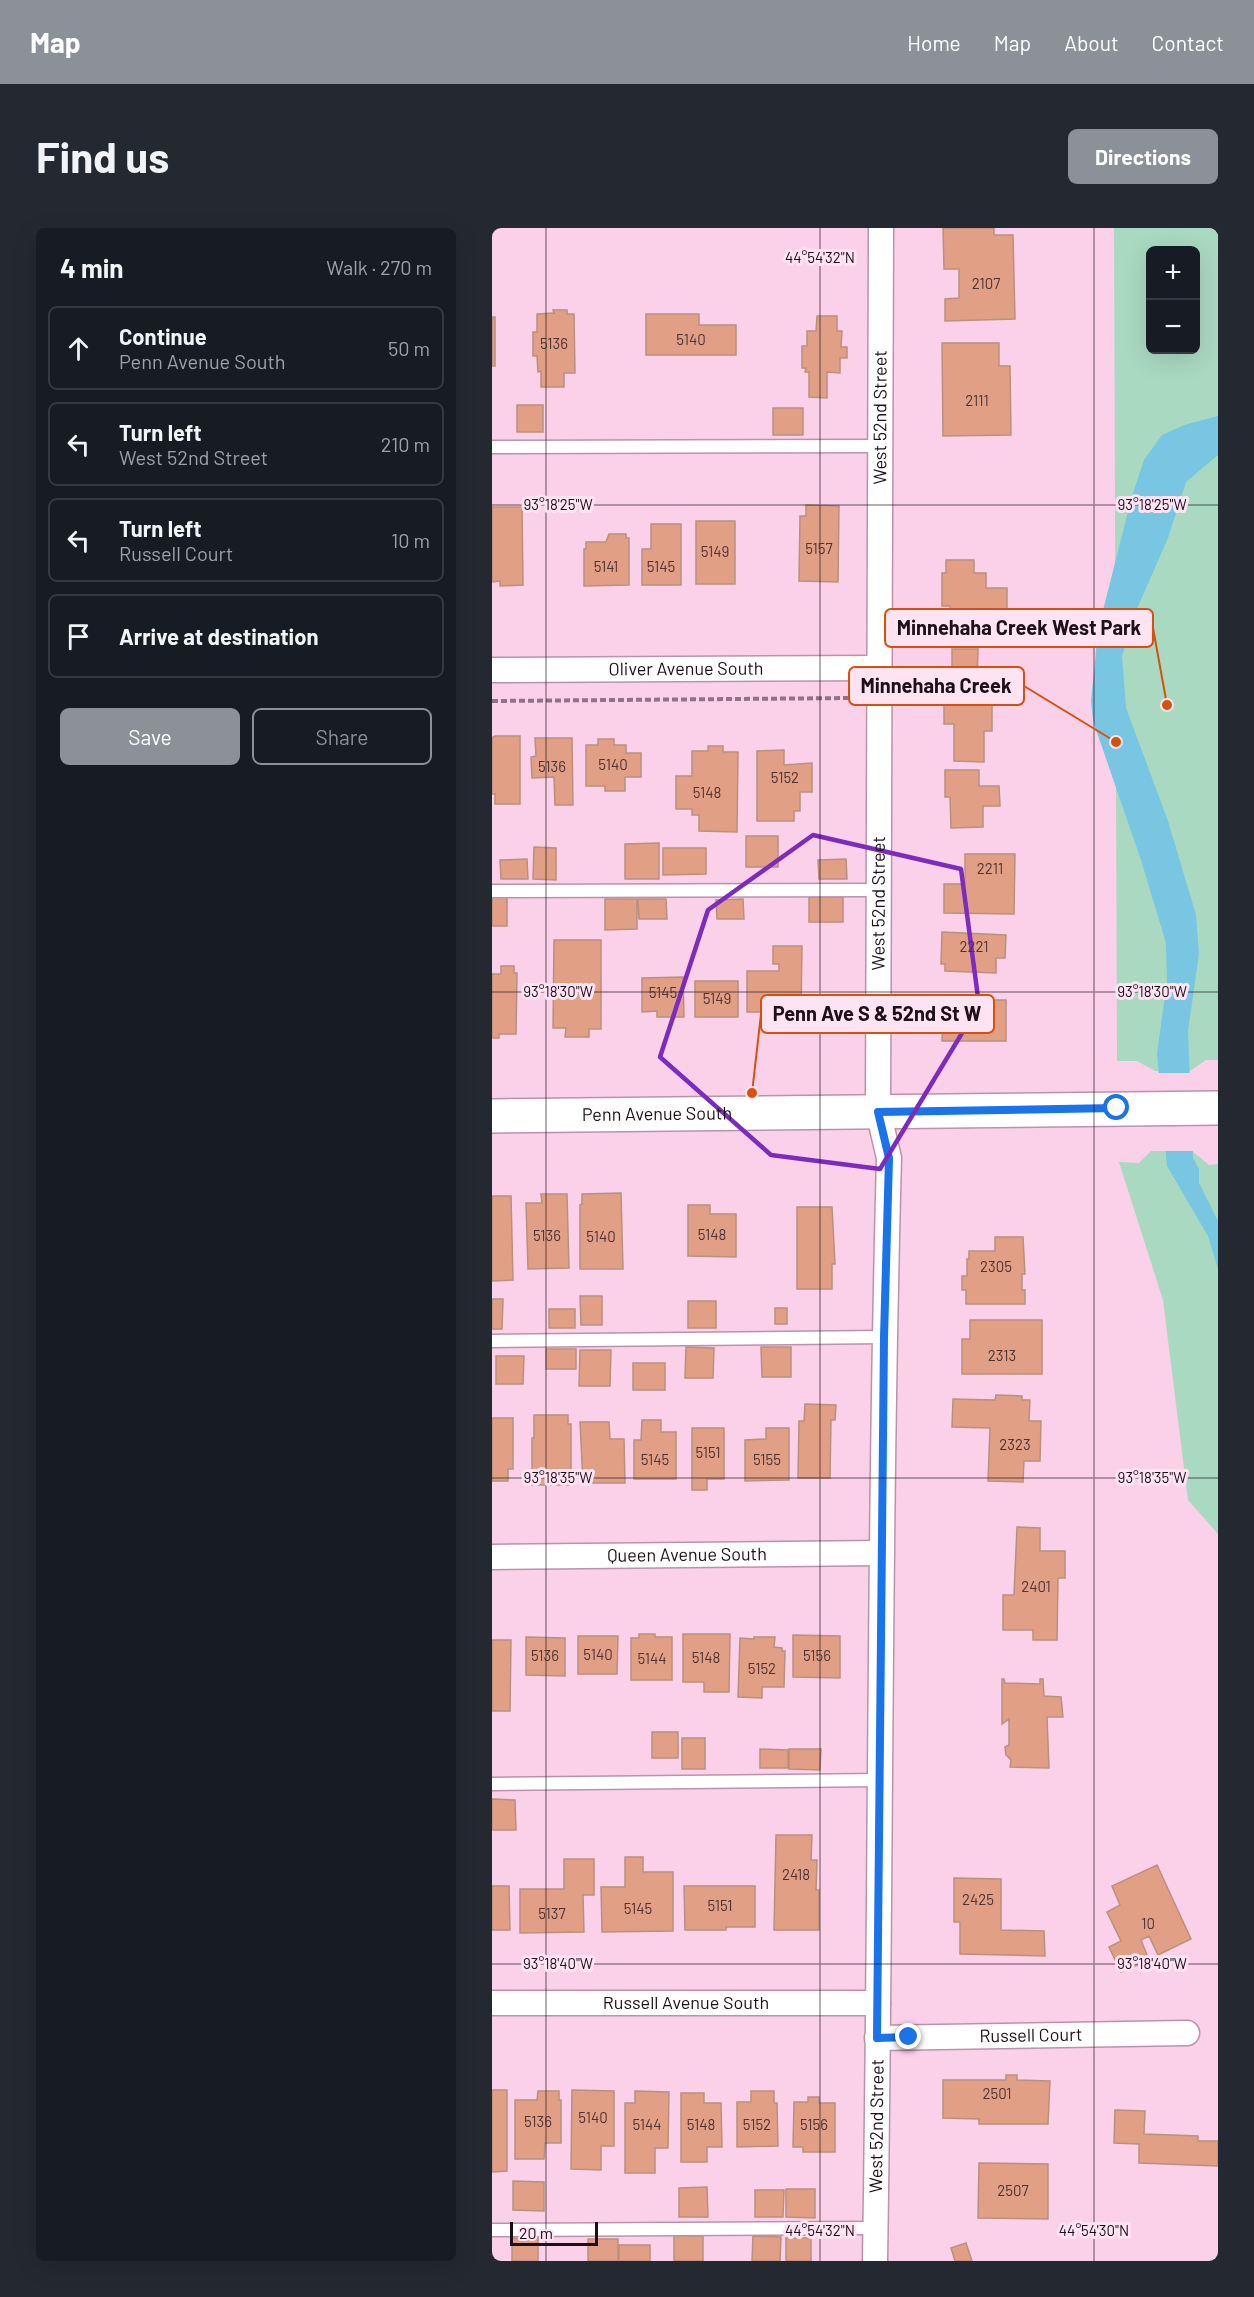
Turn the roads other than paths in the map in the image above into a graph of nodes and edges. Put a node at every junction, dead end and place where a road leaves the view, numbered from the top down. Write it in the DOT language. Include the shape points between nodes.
graph roads {
  1 [pos="881,228"];
  2 [pos="880,446"];
  3 [pos="492,447"];
  4 [pos="879,668"];
  5 [pos="492,670"];
  6 [pos="879,890"];
  7 [pos="492,891"];
  8 [pos="1218,1108"];
  9 [pos="878,1112"];
  10 [pos="492,1116"];
  11 [pos="884,1337"];
  12 [pos="492,1341"];
  13 [pos="881,1553"];
  14 [pos="492,1557"];
  15 [pos="881,1780"];
  16 [pos="492,1784"];
  17 [pos="492,2003"];
  18 [pos="878,2003"];
  19 [pos="1187,2033"];
  20 [pos="877,2038"];
  21 [pos="875,2228"];
  22 [pos="492,2230"];
  23 [pos="875,2261"];
  1 -- 2 [label="street, West 52nd Street"];
  2 -- 3 [label="lane"];
  2 -- 4 [label="street, West 52nd Street"];
  4 -- 5 [label="street, Oliver Avenue South"];
  4 -- 6 [label="street, West 52nd Street"];
  6 -- 7 [label="lane"];
  6 -- 9 [label="street, West 52nd Street"];
  8 -- 9 [label="main road, Penn Avenue South"];
  9 -- 10 [label="main road, Penn Avenue South"];
  9 -- 11 [label="street, West 52nd Street" via="889,1158"];
  11 -- 12 [label="lane"];
  11 -- 13 [label="street, West 52nd Street"];
  13 -- 14 [label="street, Queen Avenue South"];
  13 -- 15 [label="street, West 52nd Street"];
  15 -- 16 [label="lane"];
  15 -- 18 [label="street, West 52nd Street"];
  17 -- 18 [label="street, Russell Avenue South"];
  18 -- 20 [label="street, West 52nd Street"];
  19 -- 20 [label="street, Russell Court"];
  20 -- 21 [label="street, West 52nd Street"];
  21 -- 22 [label="lane"];
  21 -- 23 [label="street, West 52nd Street"];
}
